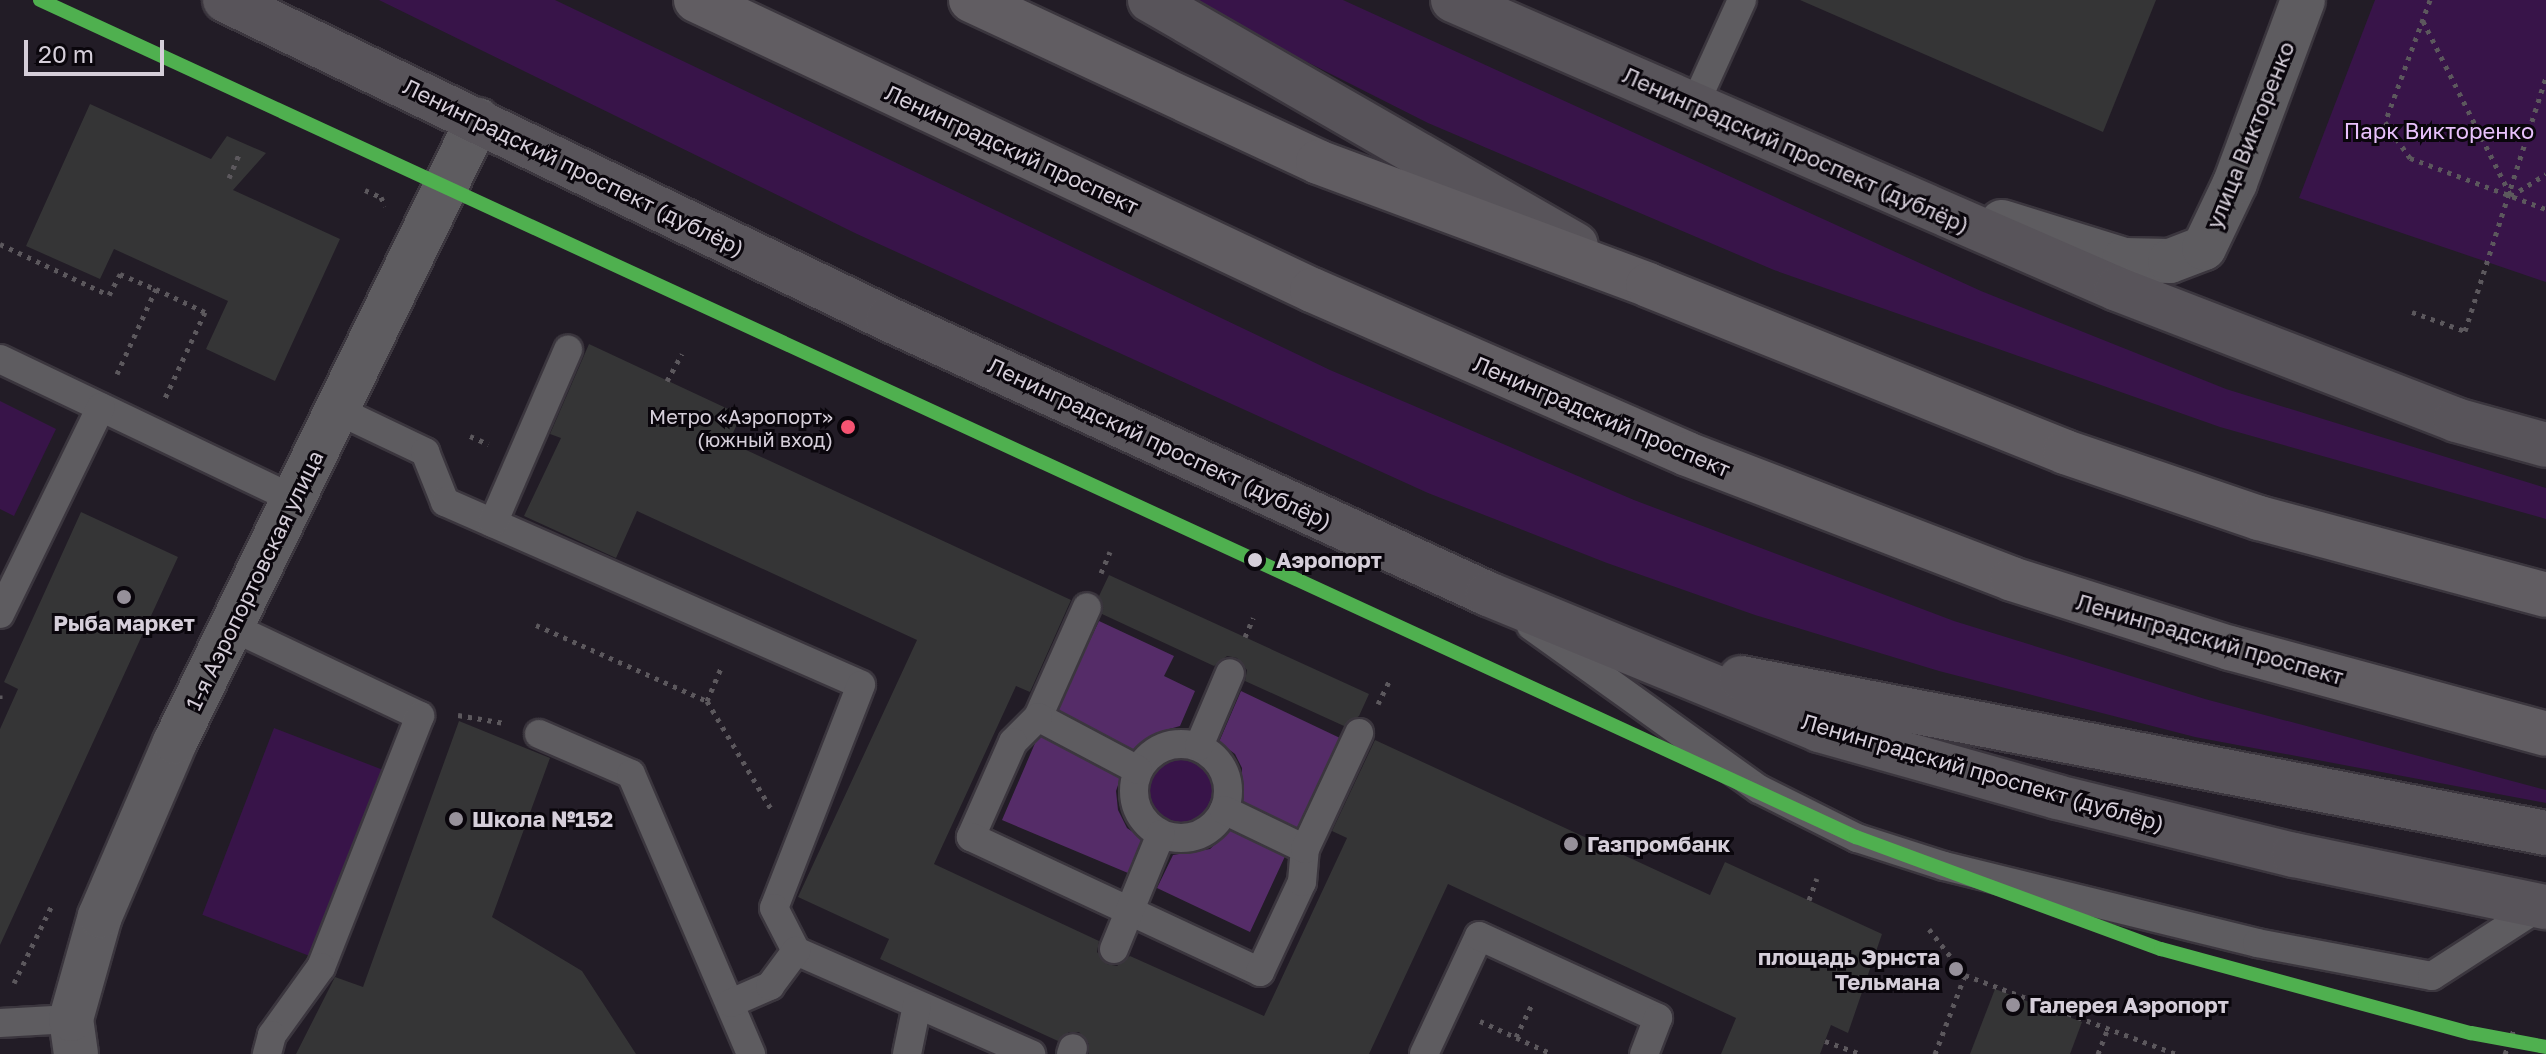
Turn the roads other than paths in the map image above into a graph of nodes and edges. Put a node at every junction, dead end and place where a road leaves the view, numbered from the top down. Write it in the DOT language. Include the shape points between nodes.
graph roads {
  1 [pos="225,0"];
  2 [pos="696,0"];
  3 [pos="971,0"];
  4 [pos="1150,0"];
  5 [pos="1453,0"];
  6 [pos="1742,0"];
  7 [pos="2303,0"];
  8 [pos="1694,106"];
  9 [pos="478,120"];
  10 [pos="1860,178"];
  11 [pos="1648,285"];
  12 [pos="568,350"];
  13 [pos="0,359"];
  14 [pos="101,407"];
  15 [pos="337,410"];
  16 [pos="2546,445"];
  17 [pos="294,499"];
  18 [pos="493,523"];
  19 [pos="1488,594"];
  20 [pos="2546,595"];
  21 [pos="1087,607"];
  22 [pos="0,614"];
  23 [pos="232,627"];
  24 [pos="1668,666"];
  25 [pos="1230,673"];
  26 [pos="1038,717"];
  27 [pos="1359,733"];
  28 [pos="539,734"];
  29 [pos="2546,734"];
  30 [pos="1199,746"];
  31 [pos="1138,770"];
  32 [pos="1224,810"];
  33 [pos="2546,833"];
  34 [pos="1161,834"];
  35 [pos="1305,849"];
  36 [pos="2543,907"];
  37 [pos="1131,910"];
  38 [pos="1114,949"];
  39 [pos="796,951"];
  40 [pos="731,1003"];
  41 [pos="917,1005"];
  42 [pos="0,1023"];
  43 [pos="74,1036"];
  44 [pos="267,1054"];
  45 [pos="751,1054"];
  46 [pos="907,1054"];
  47 [pos="1031,1054"];
  48 [pos="1424,1054"];
  49 [pos="1644,1054"];
  1 -- 9 [label="main road, Ленинградский проспект (дублёр)"];
  2 -- 29 [label="main road, Ленинградский проспект" via="1312,290 1687,454 2012,579 2230,648"];
  3 -- 11 [label="main road" via="1318,162"];
  4 -- 11 [label="main road"];
  5 -- 8 [label="main road, Ленинградский проспект (дублёр)"];
  6 -- 8 [label="lane"];
  7 -- 10 [label="street, улица Викторенко" via="2235,183 2204,248 2170,261 2124,260"];
  8 -- 10 [label="main road, Ленинградский проспект (дублёр)"];
  9 -- 15 [label="street, 1-я Аэропортовская улица"];
  9 -- 19 [label="main road, Ленинградский проспект (дублёр)" via="888,319"];
  10 -- 16 [label="main road, Ленинградский проспект (дублёр)" via="2117,289 2456,420"];
  11 -- 20 [label="main road" via="2065,452 2259,518"];
  12 -- 18 [label="lane"];
  13 -- 14 [label="lane"];
  14 -- 17 [label="lane"];
  14 -- 22 [label="lane"];
  15 -- 17 [label="street, 1-я Аэропортовская улица"];
  15 -- 18 [label="lane" via="425,452 445,502"];
  17 -- 23 [label="street, 1-я Аэропортовская улица"];
  18 -- 39 [label="lane" via="861,685 774,908"];
  19 -- 24 [label="main road, Ленинградский проспект (дублёр)"];
  19 -- 36 [label="lane" via="1759,789 1857,838 1944,866 2226,936 2432,976"];
  21 -- 26 [label="lane"];
  23 -- 43 [label="street, 1-я Аэропортовская улица" via="100,916"];
  23 -- 44 [label="lane" via="420,716 321,967 272,1035"];
  24 -- 33 [label="main road" via="1876,701"];
  24 -- 36 [label="main road, Ленинградский проспект (дублёр)" via="1819,730 2057,797 2294,855"];
  25 -- 30 [label="lane"];
  26 -- 31 [label="lane"];
  26 -- 37 [label="lane" via="1013,742 971,837"];
  27 -- 35 [label="lane"];
  28 -- 40 [label="lane" via="631,774"];
  30 -- 31 [label="lane" via="1170,744 1146,758"];
  30 -- 32 [label="lane" via="1222,766 1227,781"];
  31 -- 34 [label="lane" via="1133,785 1139,814"];
  32 -- 34 [label="lane" via="1204,832 1175,838"];
  32 -- 35 [label="lane"];
  34 -- 37 [label="lane"];
  35 -- 37 [label="lane" via="1302,882 1260,972"];
  37 -- 38 [label="lane"];
  39 -- 40 [label="lane" via="770,986"];
  39 -- 41 [label="lane"];
  40 -- 45 [label="lane"];
  41 -- 46 [label="lane"];
  41 -- 47 [label="lane"];
  42 -- 43 [label="lane"];
  48 -- 49 [label="lane" via="1479,936 1658,1018"];
}
